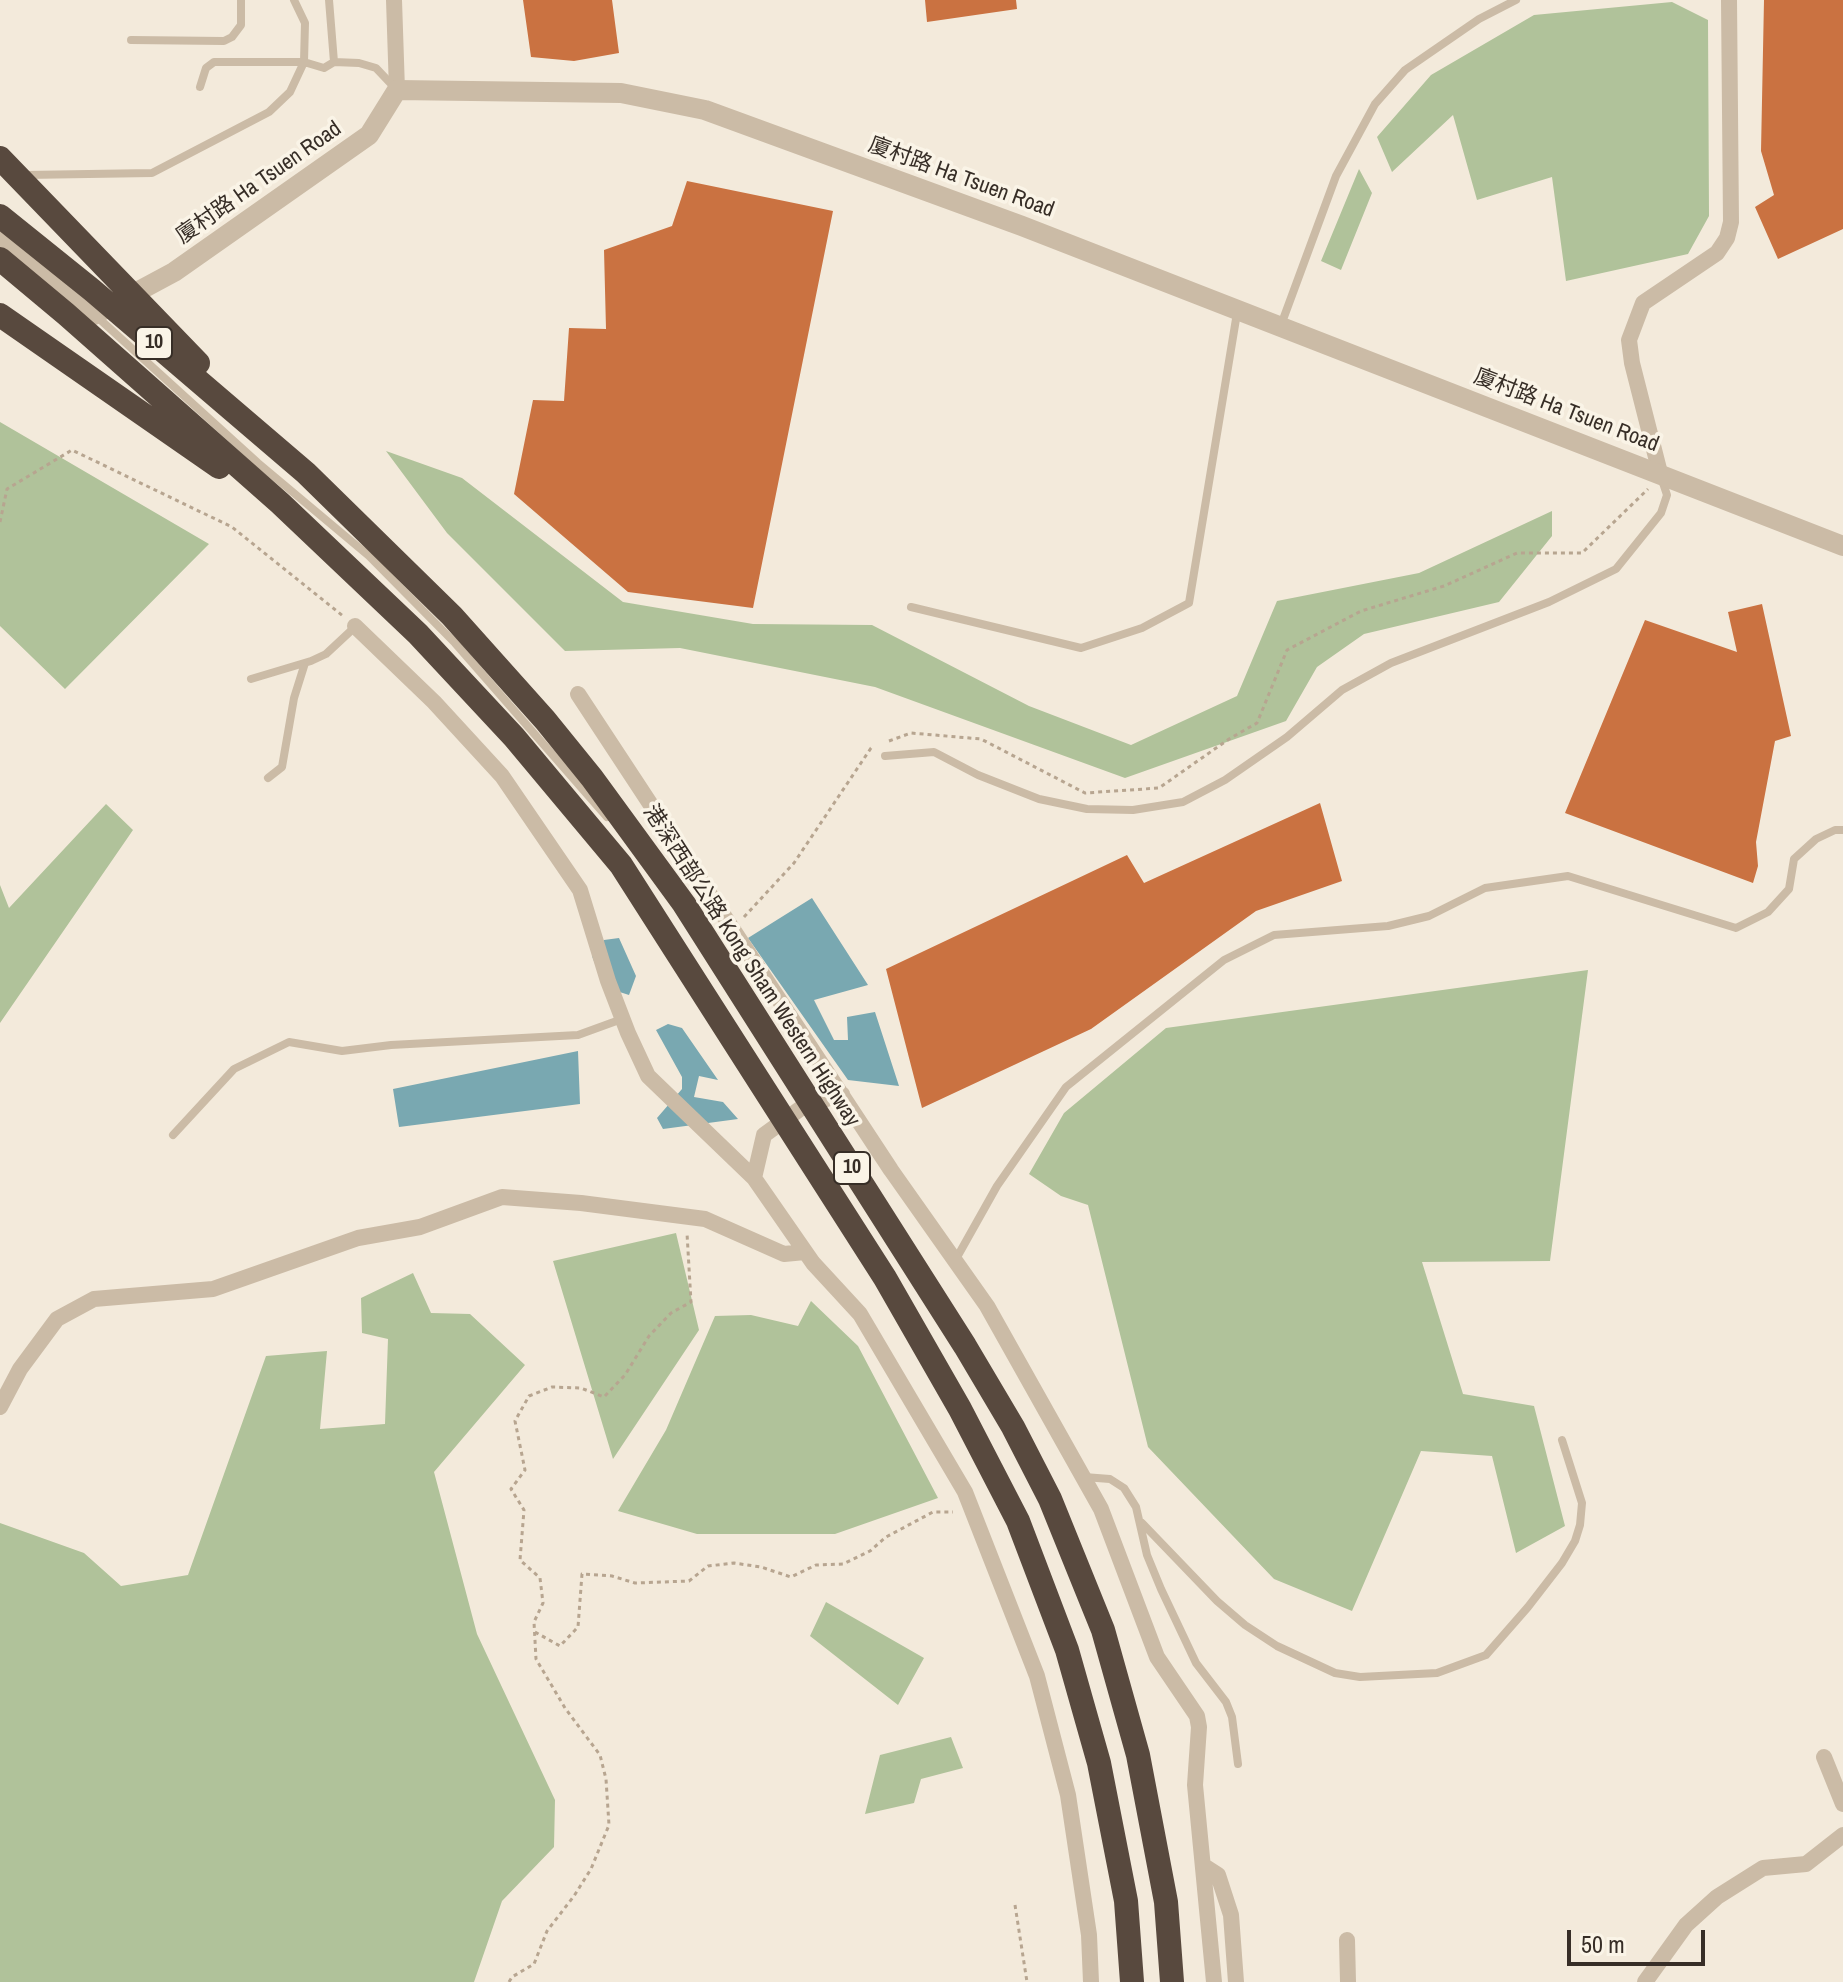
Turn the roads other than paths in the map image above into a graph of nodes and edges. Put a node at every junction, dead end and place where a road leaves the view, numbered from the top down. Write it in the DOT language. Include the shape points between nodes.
graph roads {
  1 [pos="241,0"];
  2 [pos="294,0"];
  3 [pos="329,0"];
  4 [pos="394,0"];
  5 [pos="1516,0"];
  6 [pos="1729,0"];
  7 [pos="131,40"];
  8 [pos="304,62"];
  9 [pos="334,62"];
  10 [pos="200,87"];
  11 [pos="397,90"];
  12 [pos="0,158"];
  13 [pos="0,175"];
  14 [pos="0,216"];
  15 [pos="0,239"];
  16 [pos="0,259"];
  17 [pos="1238,309"];
  18 [pos="0,315"];
  19 [pos="94,315"];
  20 [pos="1281,326"];
  21 [pos="306,473"];
  22 [pos="1660,473"];
  23 [pos="280,503"];
  24 [pos="1843,546"];
  25 [pos="911,607"];
  26 [pos="355,626"];
  27 [pos="305,663"];
  28 [pos="251,679"];
  29 [pos="578,694"];
  30 [pos="885,756"];
  31 [pos="268,778"];
  32 [pos="1843,830"];
  33 [pos="658,886"];
  34 [pos="708,962"];
  35 [pos="622,1019"];
  36 [pos="842,1094"];
  37 [pos="804,1106"];
  38 [pos="173,1135"];
  39 [pos="754,1178"];
  40 [pos="805,1252"];
  41 [pos="956,1259"];
  42 [pos="0,1407"];
  43 [pos="1562,1440"];
  44 [pos="1083,1477"];
  45 [pos="1142,1523"];
  46 [pos="1824,1757"];
  47 [pos="1238,1764"];
  48 [pos="1843,1804"];
  49 [pos="1843,1835"];
  50 [pos="1204,1866"];
  51 [pos="1347,1940"];
  52 [pos="1091,1982"];
  53 [pos="1132,1982"];
  54 [pos="1172,1982"];
  55 [pos="1214,1982"];
  56 [pos="1236,1982"];
  57 [pos="1348,1982"];
  58 [pos="1645,1982"];
  1 -- 7 [label="lane" via="241,25 224,41"];
  2 -- 8 [label="lane" via="305,23"];
  3 -- 9 [label="lane"];
  4 -- 11 [label="street"];
  5 -- 20 [label="lane" via="1405,70 1375,104 1336,176"];
  6 -- 22 [label="street" via="1727,238 1717,253 1643,303 1629,340"];
  8 -- 9 [label="lane" via="324,68"];
  8 -- 10 [label="lane" via="214,62 206,68"];
  8 -- 13 [label="lane" via="290,92 269,112 152,173"];
  9 -- 11 [label="lane" via="376,68"];
  11 -- 17 [label="street, 廈村路 Ha Tsuen Road" via="621,93 705,110"];
  11 -- 19 [label="street, 廈村路 Ha Tsuen Road" via="369,135 174,272"];
  12 -- 21 [label="highway"];
  14 -- 21 [label="highway, 港深西部公路 Kong Sham Western Highway / 10"];
  15 -- 19 [label="street"];
  16 -- 23 [label="highway, 10"];
  17 -- 20 [label="street, 廈村路 Ha Tsuen Road"];
  17 -- 25 [label="lane" via="1189,603 1142,628 1081,648"];
  18 -- 23 [label="highway" via="238,480"];
  19 -- 33 [label="lane" via="369,556 455,643 633,848"];
  20 -- 22 [label="street, 廈村路 Ha Tsuen Road"];
  21 -- 54 [label="highway, 港深西部公路 Kong Sham Western Highway / 10" via="499,667 641,842 731,975 1013,1427 1077,1564 1120,1687 1154,1829"];
  22 -- 24 [label="street, 廈村路 Ha Tsuen Road"];
  22 -- 30 [label="lane" via="1667,495 1661,513 1616,569 1549,602 1391,663 1342,690 1225,780 1183,802 1133,810 1087,809 1039,799 934,752"];
  23 -- 53 [label="highway, 10" via="418,634 514,737 621,865 885,1278 1018,1521 1067,1650 1099,1763 1126,1901"];
  26 -- 27 [label="lane" via="326,654"];
  26 -- 35 [label="street" via="502,776 580,890"];
  27 -- 28 [label="lane"];
  27 -- 31 [label="lane" via="282,767"];
  29 -- 36 [label="street"];
  32 -- 41 [label="lane" via="1816,839 1794,859 1789,889 1768,912 1736,928 1568,876 1485,888 1429,916 1388,926 1274,935 1224,960 1066,1087 997,1186"];
  34 -- 37 [label="lane"];
  35 -- 38 [label="lane" via="578,1035 342,1051 289,1042 234,1069"];
  35 -- 39 [label="street" via="648,1076"];
  36 -- 37 [label="street"];
  36 -- 41 [label="street"];
  37 -- 39 [label="street" via="764,1135"];
  39 -- 40 [label="street"];
  40 -- 42 [label="street" via="784,1254 705,1219 502,1197 420,1227 358,1238 213,1289 94,1299 57,1319"];
  40 -- 52 [label="street" via="860,1314 973,1511 1037,1676 1068,1795"];
  41 -- 44 [label="street"];
  43 -- 45 [label="lane" via="1582,1503 1575,1541 1486,1655 1437,1673 1335,1673 1277,1646 1217,1601"];
  44 -- 45 [label="lane" via="1110,1479 1124,1488"];
  44 -- 50 [label="street" via="1101,1509 1157,1657 1197,1716 1195,1785"];
  45 -- 47 [label="lane" via="1147,1555 1196,1663 1232,1717"];
  46 -- 48 [label="street"];
  49 -- 58 [label="street" via="1806,1864 1763,1868 1717,1897 1686,1925"];
  50 -- 55 [label="street"];
  50 -- 56 [label="street" via="1218,1875 1231,1915"];
  51 -- 57 [label="street"];
}
